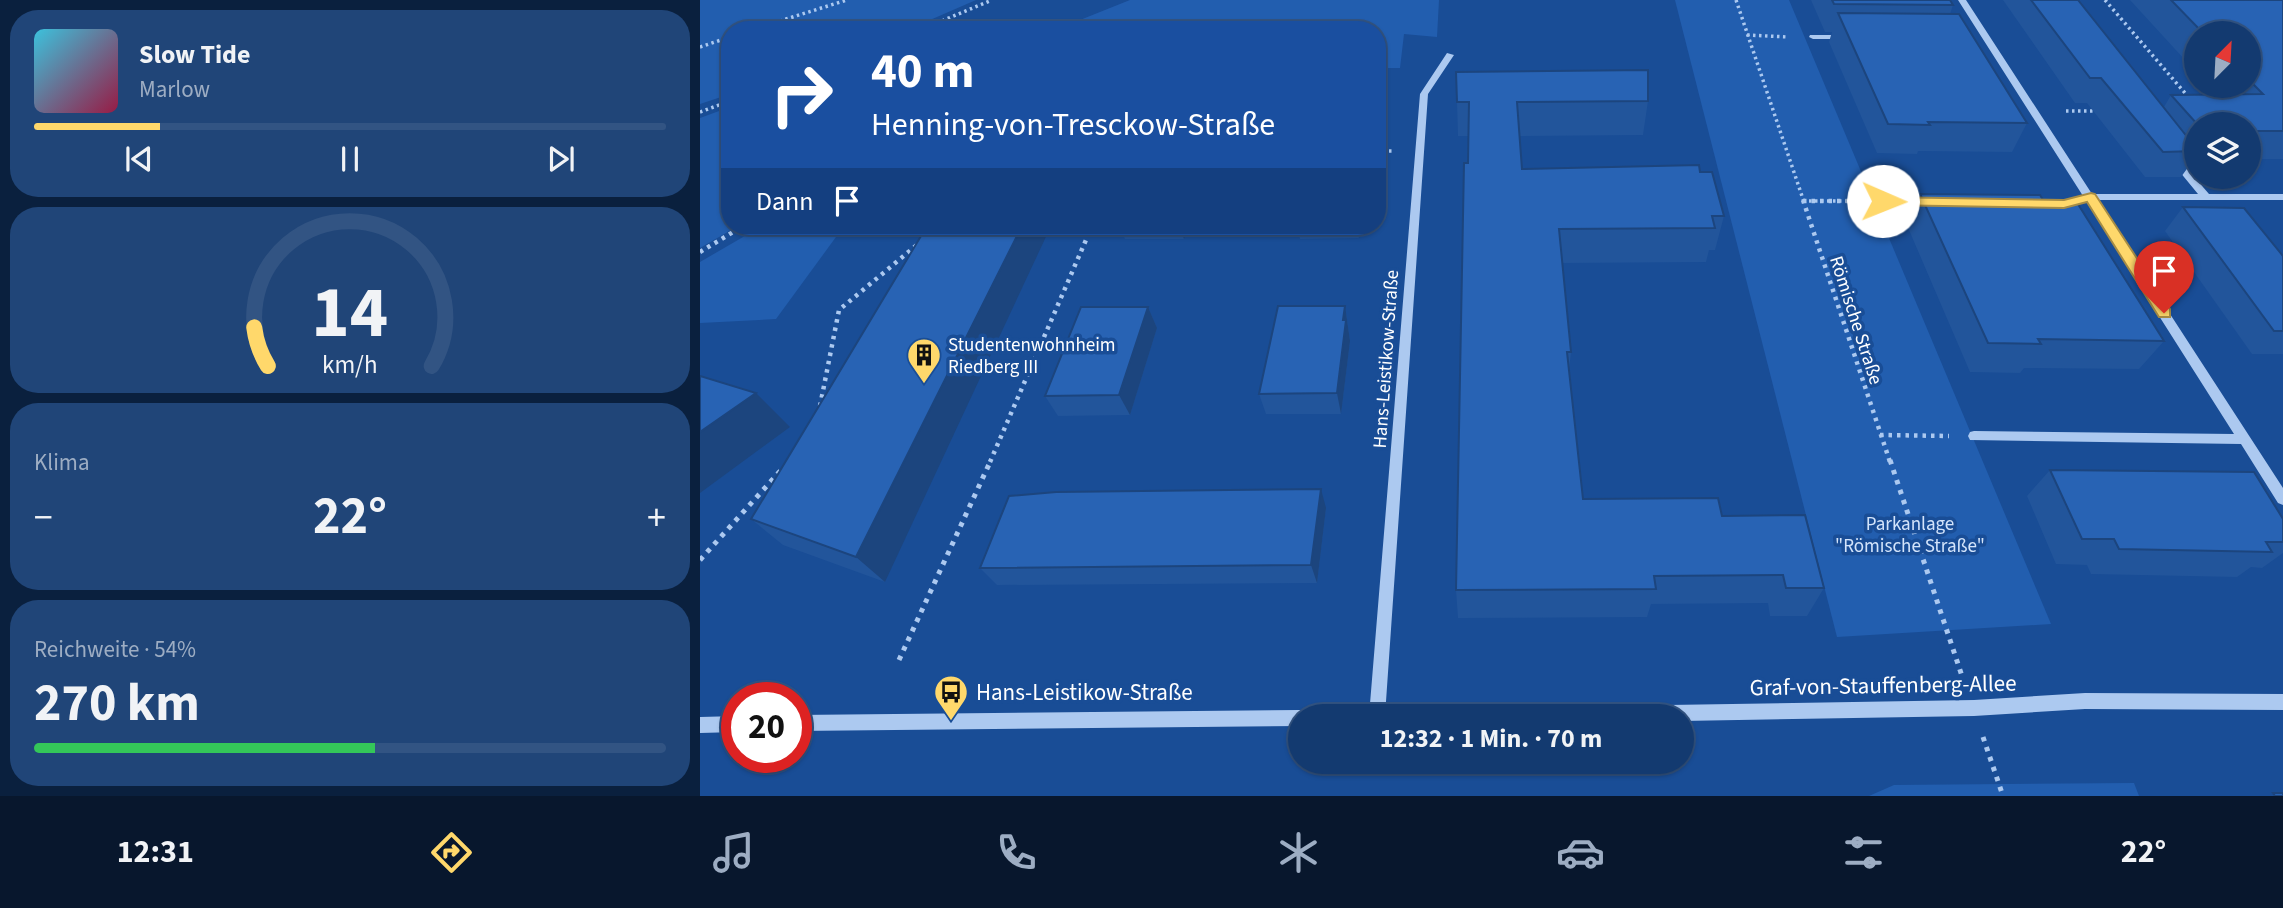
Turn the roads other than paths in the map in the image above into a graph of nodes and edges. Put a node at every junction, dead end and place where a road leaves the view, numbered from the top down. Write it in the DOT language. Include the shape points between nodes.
graph roads {
  1 [pos="1962,0"];
  2 [pos="1813,37"];
  3 [pos="1853,37"];
  4 [pos="1973,38"];
  5 [pos="1987,38"];
  6 [pos="1450,55"];
  7 [pos="2171,155"];
  8 [pos="2091,197"];
  9 [pos="2206,197"];
  10 [pos="2283,197"];
  11 [pos="1883,201"];
  12 [pos="1953,202"];
  13 [pos="2050,204"];
  14 [pos="1975,436"];
  15 [pos="2245,439"];
  16 [pos="2283,499"];
  17 [pos="2283,702"];
  18 [pos="1378,704"];
  19 [pos="1694,713"];
  20 [pos="1288,718"];
  21 [pos="812,723"];
  22 [pos="721,724"];
  23 [pos="700,725"];
  1 -- 5 [label="street"];
  2 -- 3 [label="street"];
  4 -- 5 [label="street"];
  5 -- 8 [label="street"];
  6 -- 18 [label="street, Hans-Leistikow-Straße" via="1424,94"];
  7 -- 9 [label="street"];
  8 -- 9 [label="street"];
  8 -- 13 [label="street"];
  8 -- 15 [label="street"];
  9 -- 10 [label="street"];
  11 -- 12 [label="street"];
  14 -- 15 [label="street"];
  15 -- 16 [label="street"];
  17 -- 19 [label="street, Graf-von-Stauffenberg-Allee" via="2085,701 1974,708"];
  20 -- 21 [label="street"];
  22 -- 23 [label="street"];
}
